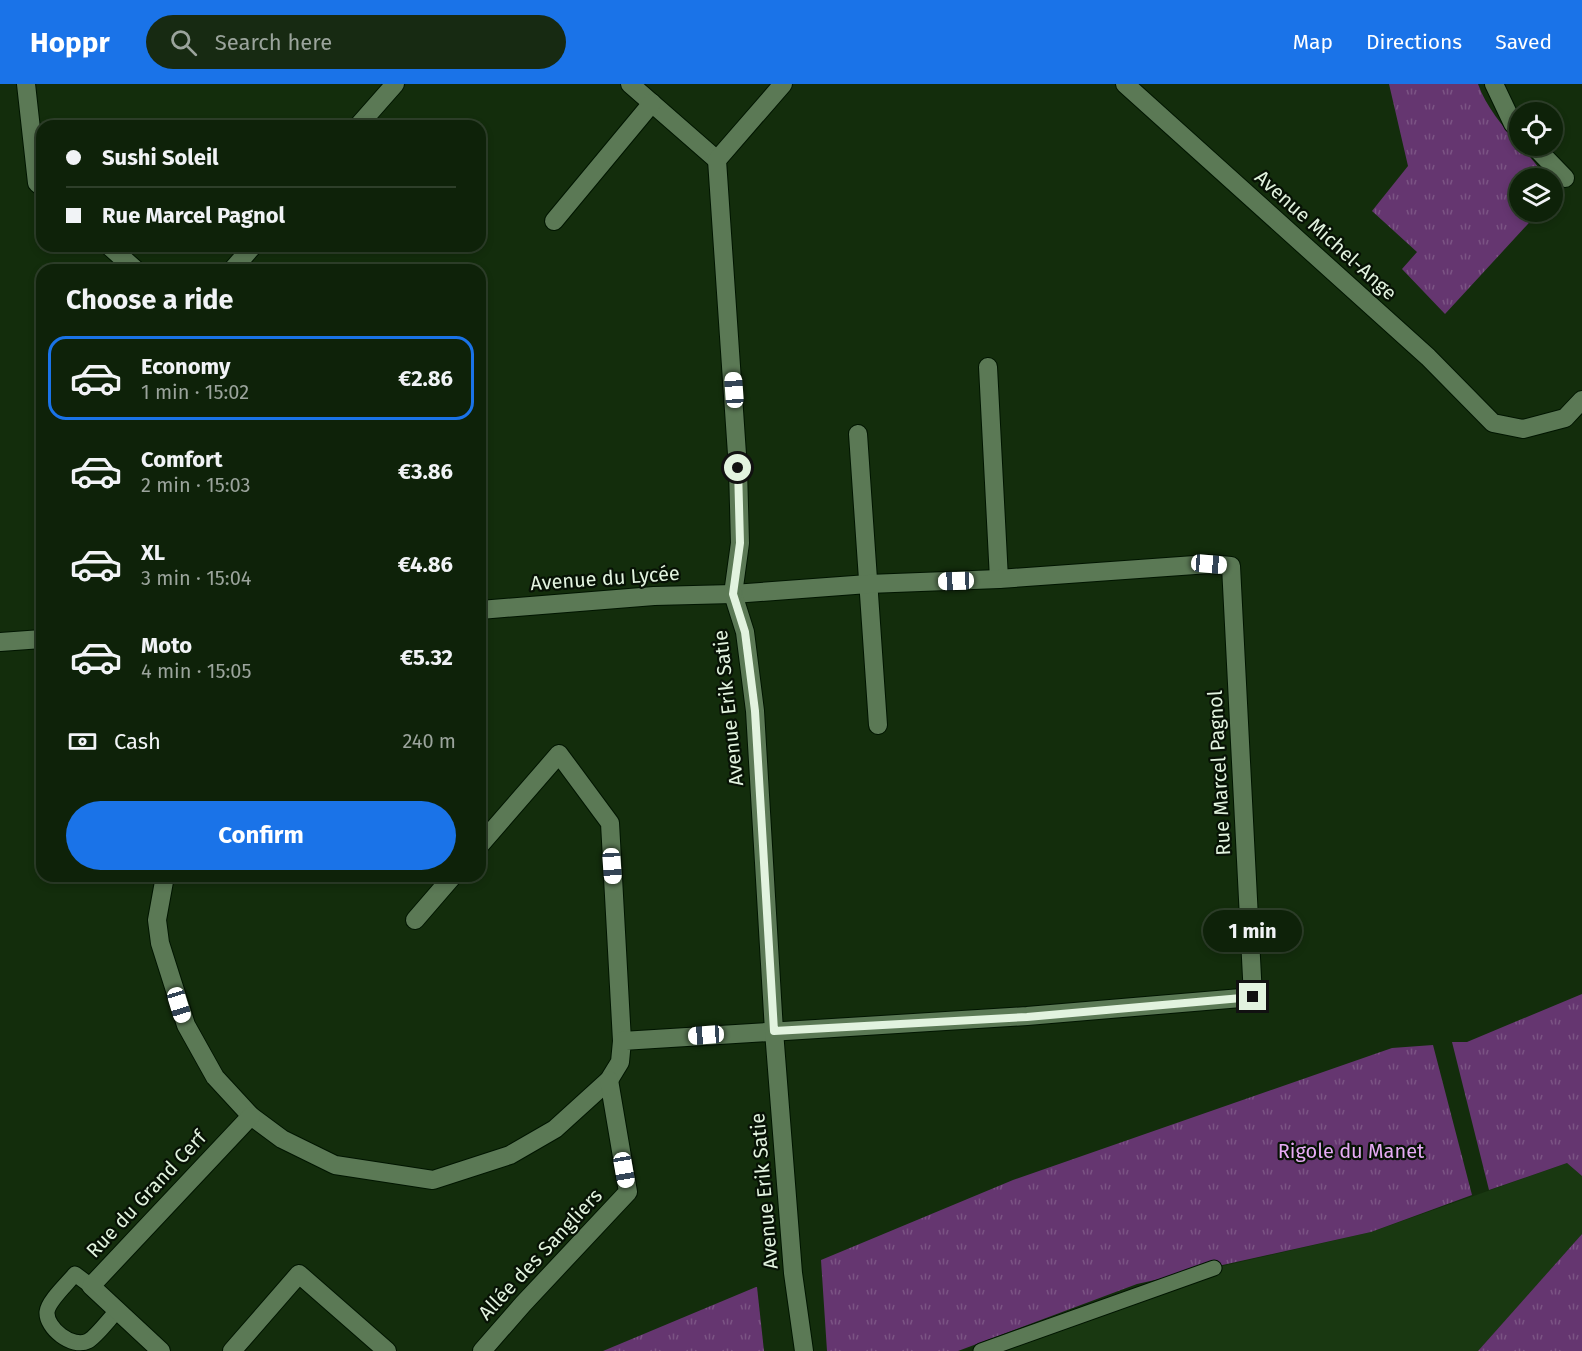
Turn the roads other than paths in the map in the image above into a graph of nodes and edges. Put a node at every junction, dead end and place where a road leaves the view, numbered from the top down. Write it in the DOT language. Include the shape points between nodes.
graph roads {
  1 [pos="26,84"];
  2 [pos="394,84"];
  3 [pos="630,84"];
  4 [pos="783,84"];
  5 [pos="1125,84"];
  6 [pos="1494,84"];
  7 [pos="652,103"];
  8 [pos="1509,116"];
  9 [pos="363,120"];
  10 [pos="1544,156"];
  11 [pos="717,160"];
  12 [pos="36,174"];
  13 [pos="1565,178"];
  14 [pos="554,221"];
  15 [pos="116,252"];
  16 [pos="248,252"];
  17 [pos="129,264"];
  18 [pos="237,264"];
  19 [pos="988,367"];
  20 [pos="1582,400"];
  21 [pos="858,434"];
  22 [pos="999,579"];
  23 [pos="868,584"];
  24 [pos="733,594"];
  25 [pos="486,610"];
  26 [pos="36,639"];
  27 [pos="0,642"];
  28 [pos="878,725"];
  29 [pos="486,838"];
  30 [pos="164,882"];
  31 [pos="448,882"];
  32 [pos="415,920"];
  33 [pos="774,1031"];
  34 [pos="622,1041"];
  35 [pos="609,1080"];
  36 [pos="251,1116"];
  37 [pos="1214,1268"];
  38 [pos="91,1286"];
  39 [pos="117,1311"];
  40 [pos="161,1351"];
  41 [pos="232,1351"];
  42 [pos="387,1351"];
  43 [pos="482,1351"];
  44 [pos="804,1351"];
  45 [pos="981,1351"];
  1 -- 12 [label="street"];
  2 -- 9 [label="street"];
  3 -- 7 [label="street"];
  4 -- 11 [label="street"];
  5 -- 20 [label="street, Avenue Michel-Ange" via="1428,357 1493,423 1523,429 1565,418"];
  6 -- 8 [label="street"];
  7 -- 11 [label="street"];
  7 -- 14 [label="street"];
  10 -- 13 [label="street"];
  11 -- 24 [label="street, Avenue Erik Satie" via="738,468 740,543"];
  15 -- 17 [label="street"];
  16 -- 18 [label="street"];
  19 -- 22 [label="street"];
  21 -- 23 [label="street"];
  22 -- 23 [label="street, Rue Marcel Pagnol"];
  22 -- 33 [label="street, Rue Marcel Pagnol" via="1209,564 1231,566 1253,997 1027,1017"];
  23 -- 24 [label="street, Rue Marcel Pagnol"];
  23 -- 28 [label="street"];
  24 -- 25 [label="street, Avenue du Lycée"];
  24 -- 33 [label="street, Avenue Erik Satie" via="745,632 755,711"];
  26 -- 27 [label="street"];
  29 -- 34 [label="street" via="559,754 610,823"];
  30 -- 36 [label="street" via="157,920 160,943 186,1025 215,1077"];
  31 -- 32 [label="street"];
  33 -- 34 [label="street"];
  33 -- 44 [label="street, Avenue Erik Satie" via="793,1273"];
  34 -- 35 [label="street" via="620,1062"];
  35 -- 36 [label="street" via="555,1129 510,1155 433,1180 336,1165 282,1138"];
  35 -- 43 [label="street, Allée des Sangliers" via="628,1192"];
  36 -- 38 [label="street, Rue du Grand Cerf"];
  37 -- 45 [label="lane"];
  38 -- 39 [label="street, Rue du Grand Cerf"];
  38 -- 39 [label="lane" via="75,1274 50,1305 47,1314 52,1326 66,1340 88,1341"];
  39 -- 40 [label="street, Rue du Grand Cerf"];
  41 -- 42 [label="street" via="299,1274"];
}
